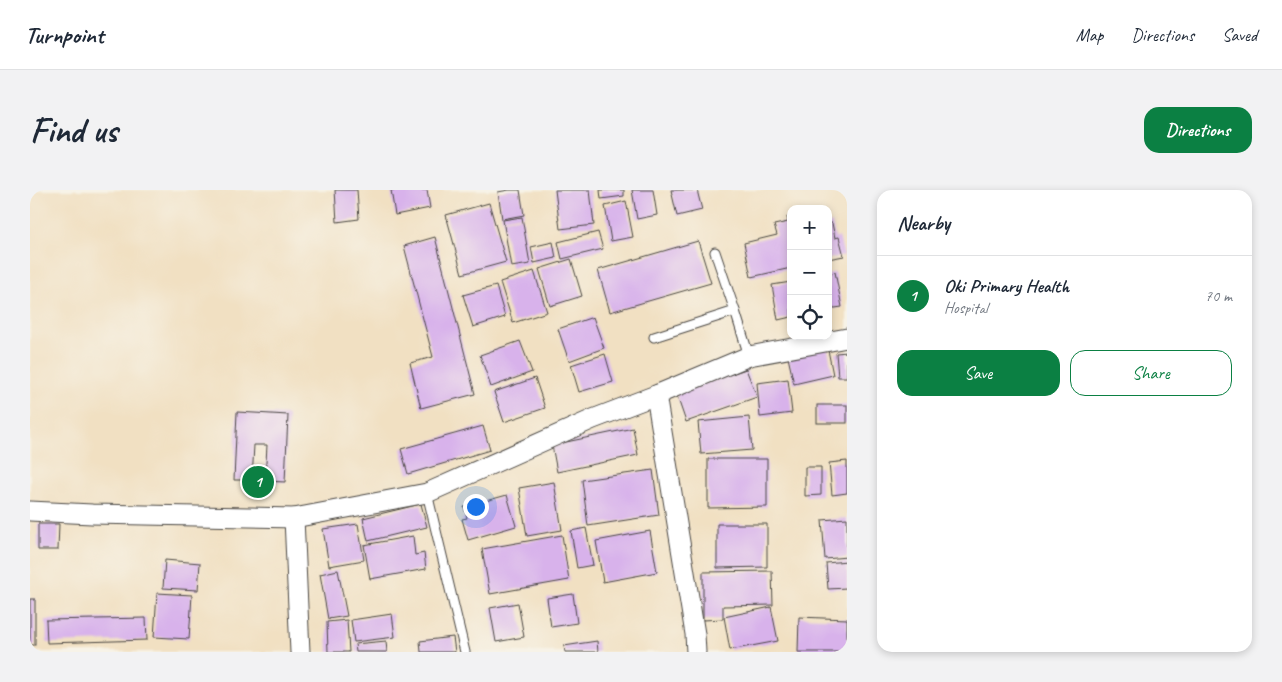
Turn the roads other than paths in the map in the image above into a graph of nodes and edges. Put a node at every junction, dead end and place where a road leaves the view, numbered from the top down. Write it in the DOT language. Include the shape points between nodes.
graph roads {
  1 [pos="715,252"];
  2 [pos="735,310"];
  3 [pos="654,337"];
  4 [pos="847,338"];
  5 [pos="749,356"];
  6 [pos="656,395"];
  7 [pos="427,493"];
  8 [pos="30,510"];
  9 [pos="294,518"];
  10 [pos="300,652"];
  11 [pos="465,652"];
  12 [pos="696,652"];
  1 -- 2 [label="lane"];
  2 -- 3 [label="lane"];
  2 -- 5 [label="lane"];
  4 -- 5 [label="street"];
  5 -- 6 [label="street"];
  6 -- 7 [label="street" via="593,419"];
  6 -- 12 [label="street"];
  7 -- 9 [label="street"];
  7 -- 11 [label="lane"];
  8 -- 9 [label="street"];
  9 -- 10 [label="street"];
}
